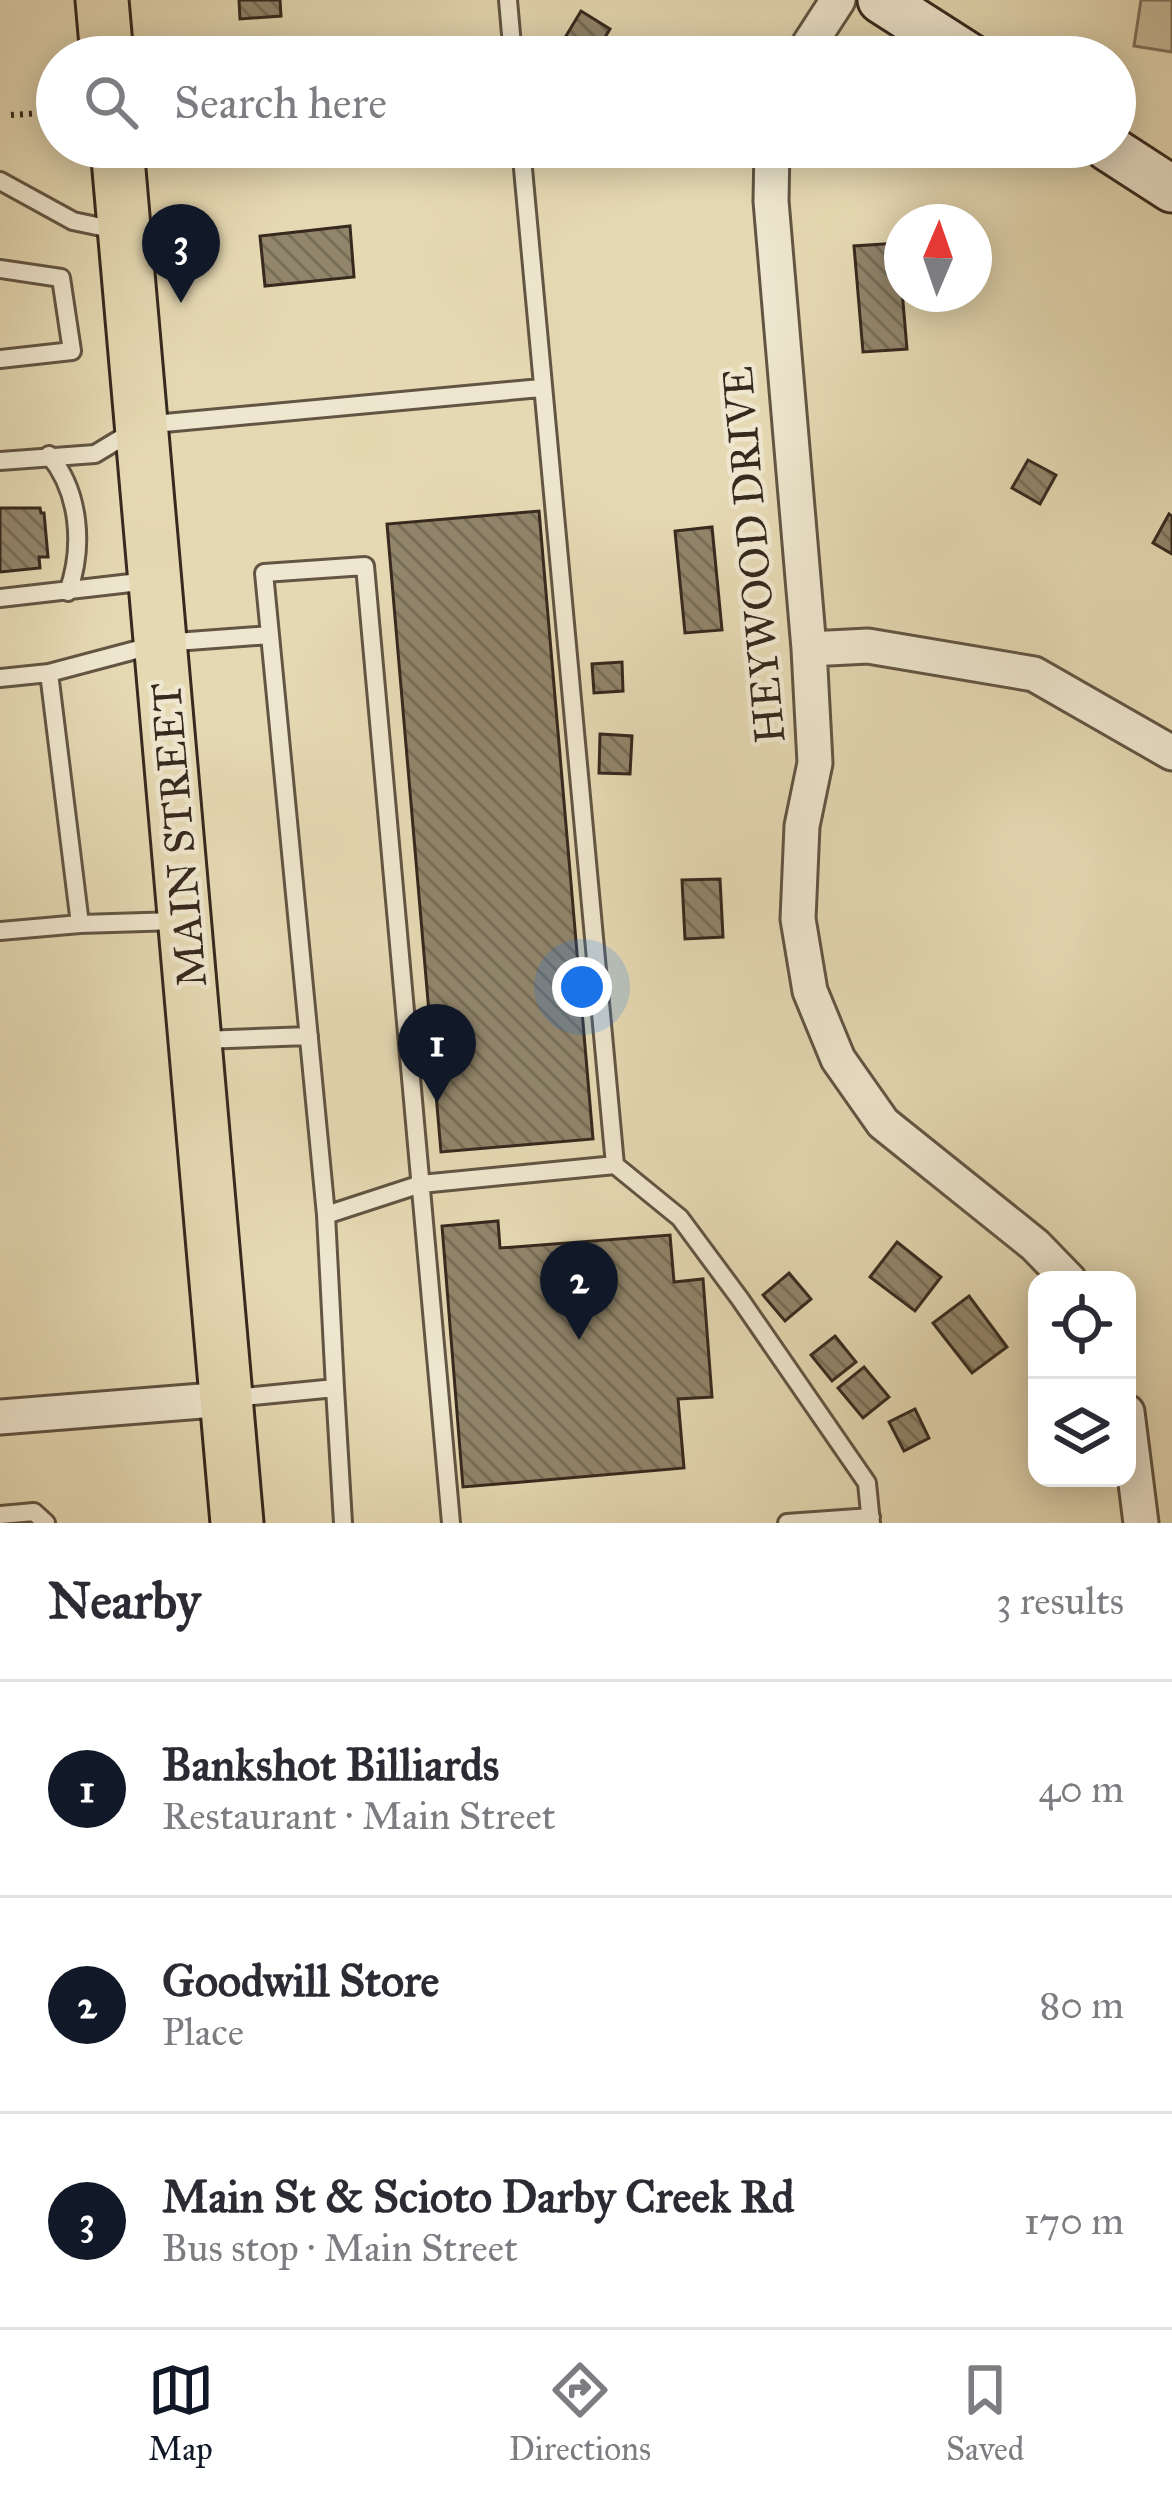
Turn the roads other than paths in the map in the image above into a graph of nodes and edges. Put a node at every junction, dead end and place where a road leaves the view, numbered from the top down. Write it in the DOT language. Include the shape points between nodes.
graph roads {
  1 [pos="102,0"];
  2 [pos="508,0"];
  3 [pos="838,0"];
  4 [pos="906,6"];
  5 [pos="105,36"];
  6 [pos="511,36"];
  7 [pos="815,36"];
  8 [pos="944,36"];
  9 [pos="1136,166"];
  10 [pos="119,168"];
  11 [pos="522,168"];
  12 [pos="773,168"];
  13 [pos="0,181"];
  14 [pos="1172,189"];
  15 [pos="125,232"];
  16 [pos="0,269"];
  17 [pos="0,359"];
  18 [pos="541,388"];
  19 [pos="143,424"];
  20 [pos="49,455"];
  21 [pos="0,461"];
  22 [pos="157,580"];
  23 [pos="68,592"];
  24 [pos="0,598"];
  25 [pos="270,635"];
  26 [pos="162,643"];
  27 [pos="809,649"];
  28 [pos="49,674"];
  29 [pos="0,678"];
  30 [pos="1172,753"];
  31 [pos="186,921"];
  32 [pos="80,924"];
  33 [pos="0,931"];
  34 [pos="309,1036"];
  35 [pos="195,1040"];
  36 [pos="615,1166"];
  37 [pos="421,1184"];
  38 [pos="326,1215"];
  39 [pos="1060,1271"];
  40 [pos="335,1388"];
  41 [pos="227,1399"];
  42 [pos="0,1417"];
  43 [pos="1136,1483"];
  44 [pos="0,1515"];
  45 [pos="871,1520"];
  46 [pos="46,1523"];
  47 [pos="237,1523"];
  48 [pos="343,1523"];
  49 [pos="451,1523"];
  50 [pos="787,1523"];
  51 [pos="1141,1523"];
  1 -- 5 [label="main road"];
  2 -- 6 [label="lane"];
  3 -- 7 [label="street"];
  4 -- 8 [label="main road"];
  9 -- 14 [label="main road"];
  10 -- 15 [label="main road, MAIN STREET"];
  11 -- 18 [label="lane"];
  12 -- 27 [label="street, HEYWOOD DRIVE"];
  13 -- 15 [label="lane" via="73,221"];
  15 -- 19 [label="main road, MAIN STREET"];
  16 -- 17 [label="lane" via="61,278 72,351"];
  18 -- 19 [label="lane"];
  18 -- 36 [label="lane"];
  19 -- 20 [label="lane" via="95,454"];
  19 -- 22 [label="main road, MAIN STREET"];
  20 -- 21 [label="lane"];
  20 -- 23 [label="lane" via="74,507 78,563"];
  22 -- 23 [label="lane"];
  22 -- 26 [label="main road, MAIN STREET"];
  23 -- 24 [label="lane"];
  25 -- 26 [label="lane"];
  25 -- 34 [label="lane"];
  25 -- 37 [label="lane" via="264,573 365,566"];
  26 -- 28 [label="lane"];
  26 -- 31 [label="main road, MAIN STREET"];
  27 -- 30 [label="street" via="868,646 1034,674"];
  27 -- 39 [label="street, HEYWOOD DRIVE" via="815,763 802,826 798,919 810,991 838,1059 883,1123"];
  28 -- 29 [label="lane"];
  28 -- 32 [label="lane"];
  31 -- 32 [label="lane"];
  31 -- 35 [label="main road, MAIN STREET"];
  32 -- 33 [label="lane"];
  34 -- 35 [label="lane"];
  34 -- 38 [label="lane"];
  35 -- 41 [label="main road, MAIN STREET"];
  36 -- 37 [label="lane"];
  36 -- 45 [label="lane" via="680,1218 740,1299 867,1484"];
  37 -- 38 [label="lane"];
  37 -- 49 [label="lane"];
  38 -- 40 [label="lane"];
  40 -- 41 [label="lane"];
  40 -- 48 [label="lane"];
  41 -- 42 [label="street"];
  41 -- 47 [label="main road, MAIN STREET"];
  43 -- 51 [label="street"];
  44 -- 46 [label="lane" via="34,1512"];
  45 -- 50 [label="lane"];
}
